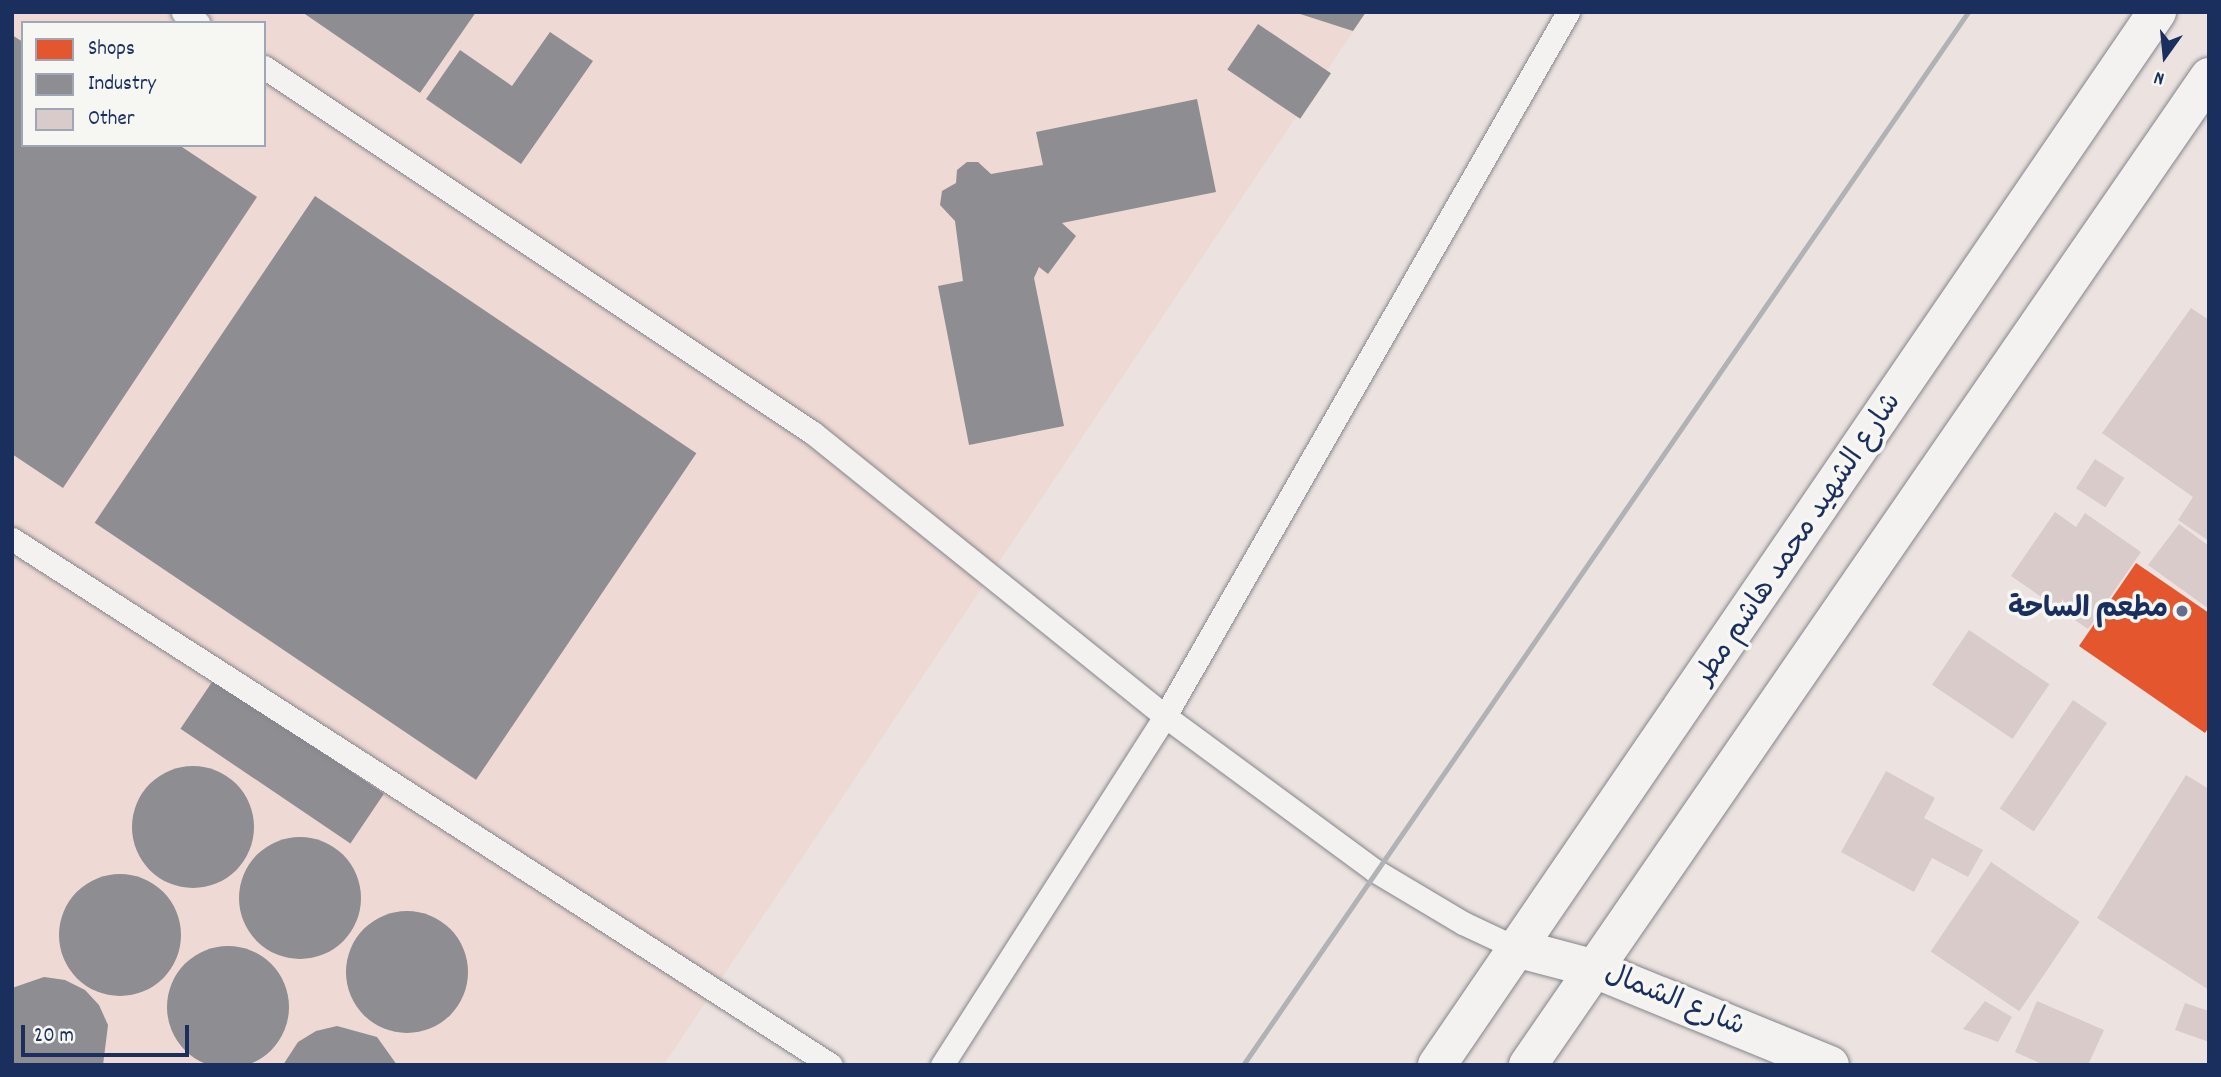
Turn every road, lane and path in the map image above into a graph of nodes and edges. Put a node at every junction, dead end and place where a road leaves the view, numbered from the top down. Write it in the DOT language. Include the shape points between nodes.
graph roads {
  1 [pos="1568,12"];
  2 [pos="2157,12"];
  3 [pos="266,68"];
  4 [pos="2209,77"];
  5 [pos="12,539"];
  6 [pos="1164,716"];
  7 [pos="1516,948"];
  8 [pos="1592,968"];
  9 [pos="831,1065"];
  10 [pos="942,1065"];
  11 [pos="1437,1065"];
  12 [pos="1528,1065"];
  13 [pos="1830,1065"];
  1 -- 6 [label="lane"];
  2 -- 7 [label="main road, شارع الشهيد محمد هاشم مطر"];
  3 -- 6 [label="lane" via="813,433"];
  4 -- 8 [label="main road"];
  5 -- 9 [label="lane"];
  6 -- 7 [label="lane" via="1374,870 1463,923"];
  6 -- 10 [label="lane"];
  7 -- 8 [label="main road, شارع الشمال"];
  7 -- 11 [label="main road, شارع الشهيد محمد هاشم مطر"];
  8 -- 12 [label="main road"];
  8 -- 13 [label="main road, شارع الشمال"];
}
